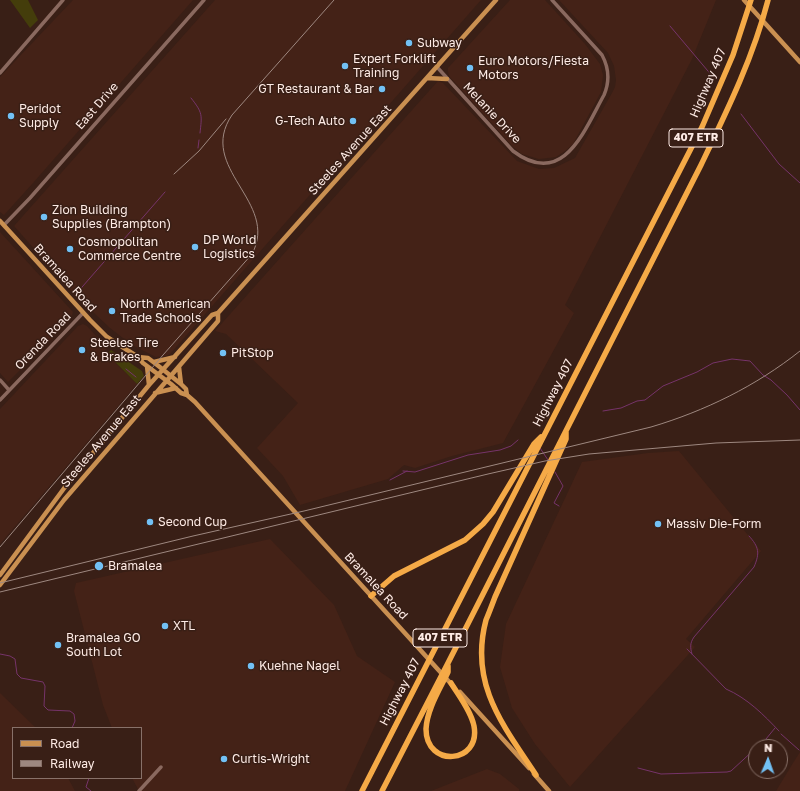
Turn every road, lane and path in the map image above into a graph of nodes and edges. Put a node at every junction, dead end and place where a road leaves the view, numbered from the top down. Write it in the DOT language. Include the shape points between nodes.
graph roads {
  1 [pos="63,0"];
  2 [pos="204,0"];
  3 [pos="496,0"];
  4 [pos="552,0"];
  5 [pos="744,0"];
  6 [pos="751,0"];
  7 [pos="768,0"];
  8 [pos="800,62"];
  9 [pos="437,67"];
  10 [pos="0,72"];
  11 [pos="427,78"];
  12 [pos="447,79"];
  13 [pos="0,221"];
  14 [pos="4,225"];
  15 [pos="83,313"];
  16 [pos="218,313"];
  17 [pos="138,357"];
  18 [pos="175,357"];
  19 [pos="154,362"];
  20 [pos="147,366"];
  21 [pos="179,366"];
  22 [pos="164,370"];
  23 [pos="159,374"];
  24 [pos="171,375"];
  25 [pos="0,380"];
  26 [pos="166,380"];
  27 [pos="182,384"];
  28 [pos="149,385"];
  29 [pos="176,388"];
  30 [pos="9,390"];
  31 [pos="155,393"];
  32 [pos="187,395"];
  33 [pos="0,400"];
  34 [pos="566,429"];
  35 [pos="544,434"];
  36 [pos="58,496"];
  37 [pos="64,500"];
  38 [pos="0,575"];
  39 [pos="0,585"];
  40 [pos="371,596"];
  41 [pos="448,663"];
  42 [pos="450,683"];
  43 [pos="161,767"];
  44 [pos="536,775"];
  45 [pos="139,791"];
  46 [pos="362,791"];
  47 [pos="382,791"];
  48 [pos="550,791"];
  1 -- 10 [label="street"];
  2 -- 14 [label="street, East Drive"];
  3 -- 9 [label="main road, Steeles Avenue East"];
  4 -- 12 [label="street, Melanie Drive" via="602,55 608,70 608,83 604,95 580,139 569,153 547,163 532,162 521,157"];
  5 -- 8 [label="main road"];
  6 -- 35 [label="highway, Highway 407 / 407 ETR" via="732,55 702,127"];
  7 -- 34 [label="highway, 407 ETR" via="753,47 728,109"];
  9 -- 11 [label="main road, Steeles Avenue East"];
  9 -- 12 [label="street, Melanie Drive"];
  11 -- 12 [label="main road"];
  11 -- 16 [label="main road, Steeles Avenue East"];
  13 -- 14 [label="main road, Bramalea Road"];
  14 -- 15 [label="main road, Bramalea Road"];
  15 -- 17 [label="main road, Bramalea Road" via="112,341"];
  15 -- 30 [label="street, Orenda Road"];
  16 -- 18 [label="main road, Steeles Avenue East" via="212,316"];
  16 -- 21 [label="main road, Steeles Avenue East" via="218,321"];
  17 -- 19 [label="main road, Bramalea Road" via="148,358"];
  17 -- 20 [label="main road, Bramalea Road"];
  18 -- 19 [label="main road"];
  18 -- 22 [label="main road, Steeles Avenue East"];
  19 -- 22 [label="main road, Bramalea Road"];
  20 -- 23 [label="main road, Bramalea Road"];
  20 -- 28 [label="main road"];
  21 -- 24 [label="main road, Steeles Avenue East"];
  21 -- 27 [label="main road"];
  22 -- 23 [label="main road, Steeles Avenue East"];
  22 -- 24 [label="main road, Bramalea Road"];
  23 -- 26 [label="main road, Bramalea Road"];
  23 -- 28 [label="main road, Steeles Avenue East"];
  24 -- 26 [label="main road, Steeles Avenue East"];
  24 -- 27 [label="main road, Bramalea Road"];
  25 -- 30 [label="street"];
  26 -- 29 [label="main road, Bramalea Road"];
  26 -- 31 [label="main road, Steeles Avenue East"];
  27 -- 32 [label="main road, Bramalea Road"];
  28 -- 36 [label="main road, Steeles Avenue East"];
  29 -- 31 [label="main road"];
  29 -- 32 [label="main road, Bramalea Road" via="181,394"];
  30 -- 33 [label="street, Orenda Road"];
  31 -- 37 [label="main road, Steeles Avenue East"];
  32 -- 40 [label="main road, Bramalea Road"];
  34 -- 41 [label="highway, 407 ETR"];
  34 -- 44 [label="highway" via="566,439 495,597 486,620 483,637 484,679 491,703"];
  35 -- 40 [label="highway" via="534,444 483,524 465,540 394,576"];
  35 -- 46 [label="highway, Highway 407 / 407 ETR"];
  36 -- 37 [label="main road"];
  36 -- 38 [label="main road, Steeles Avenue East"];
  37 -- 39 [label="main road, Steeles Avenue East"];
  40 -- 42 [label="main road, Bramalea Road"];
  41 -- 42 [label="highway" via="448,672 429,714 427,733 429,744 434,750 453,757 468,750 475,733 472,720"];
  41 -- 47 [label="highway, 407 ETR"];
  42 -- 44 [label="main road, Bramalea Road"];
  43 -- 45 [label="street"];
  44 -- 48 [label="main road, Bramalea Road"];
}
